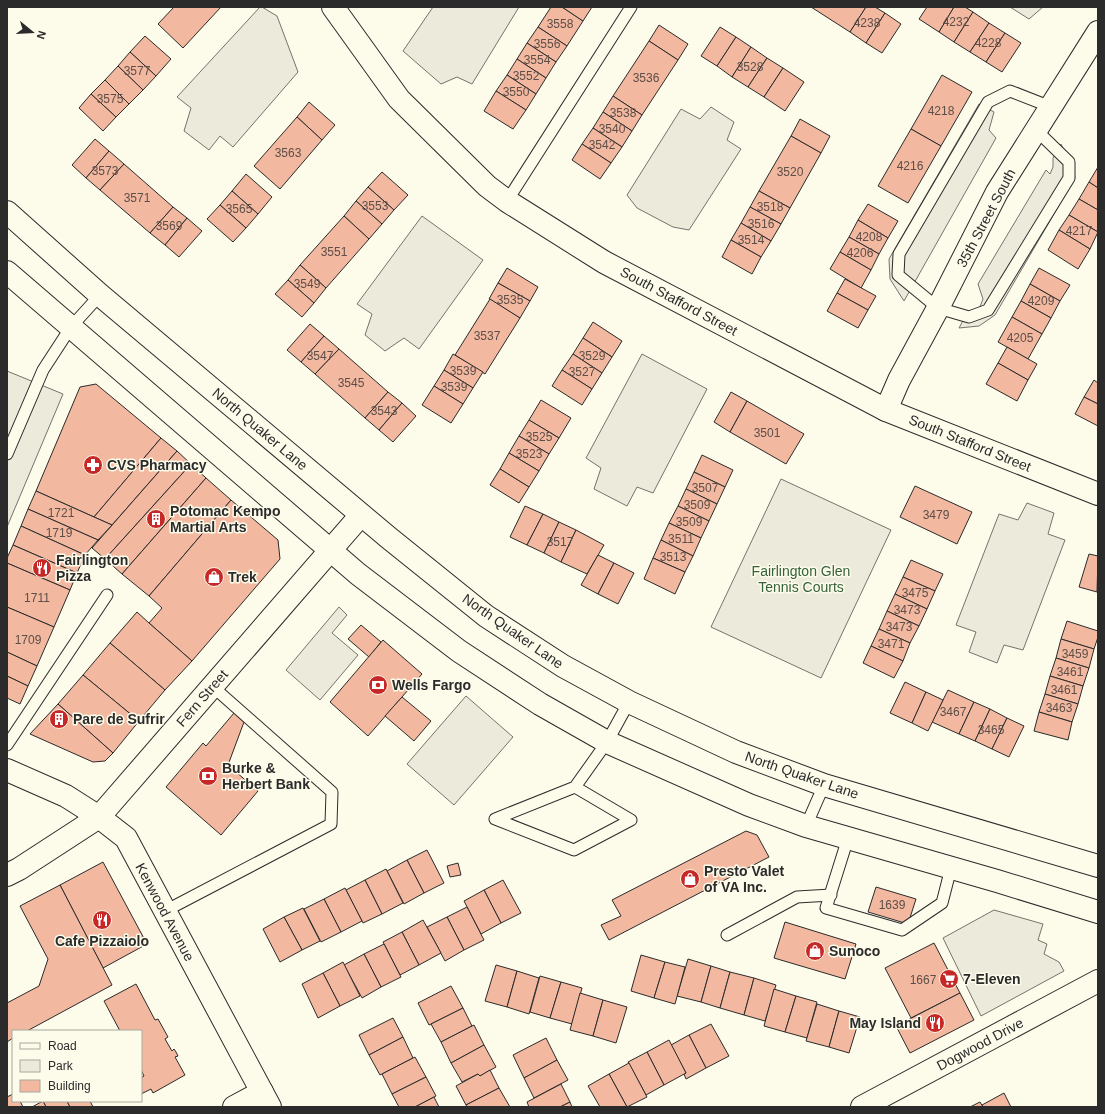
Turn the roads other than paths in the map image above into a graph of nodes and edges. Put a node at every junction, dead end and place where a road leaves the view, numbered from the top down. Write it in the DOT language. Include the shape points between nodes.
graph roads {
  1 [pos="332,7"];
  2 [pos="631,7"];
  3 [pos="1098,32"];
  4 [pos="1051,107"];
  5 [pos="1036,130"];
  6 [pos="507,201"];
  7 [pos="7,212"];
  8 [pos="7,272"];
  9 [pos="100,295"];
  10 [pos="938,308"];
  11 [pos="71,327"];
  12 [pos="886,410"];
  13 [pos="7,454"];
  14 [pos="1098,494"];
  15 [pos="361,514"];
  16 [pos="330,551"];
  17 [pos="107,596"];
  18 [pos="212,686"];
  19 [pos="629,702"];
  20 [pos="607,742"];
  21 [pos="7,745"];
  22 [pos="7,770"];
  23 [pos="824,785"];
  24 [pos="575,787"];
  25 [pos="99,817"];
  26 [pos="806,826"];
  27 [pos="848,838"];
  28 [pos="1098,866"];
  29 [pos="951,868"];
  30 [pos="7,875"];
  31 [pos="831,896"];
  32 [pos="165,911"];
  33 [pos="1098,912"];
  34 [pos="727,935"];
  35 [pos="1098,981"];
  36 [pos="266,1100"];
  37 [pos="234,1107"];
  38 [pos="862,1107"];
  1 -- 6 [label="street, South Stafford Street" via="399,99 487,186"];
  2 -- 6 [label="lane"];
  3 -- 4 [label="street, 35th Street South"];
  4 -- 5 [label="street, 35th Street South"];
  4 -- 10 [label="lane" via="1010,91 988,102 900,254 898,275"];
  5 -- 10 [label="street, 35th Street South" via="997,192"];
  5 -- 10 [label="lane" via="1069,162 1069,178 988,310 969,317"];
  6 -- 12 [label="street, South Stafford Street" via="604,262"];
  7 -- 9 [label="street, North Quaker Lane"];
  8 -- 11 [label="street"];
  9 -- 11 [label="lane"];
  9 -- 15 [label="street, North Quaker Lane"];
  10 -- 12 [label="street, 35th Street South" via="899,380"];
  11 -- 13 [label="lane" via="43,370"];
  11 -- 16 [label="street"];
  12 -- 14 [label="street, South Stafford Street"];
  15 -- 16 [label="street, Fern Street"];
  15 -- 19 [label="street, North Quaker Lane" via="486,616 563,666"];
  16 -- 18 [label="street, Fern Street"];
  16 -- 20 [label="street" via="459,651 540,704"];
  17 -- 21 [label="lane"];
  18 -- 25 [label="street, Fern Street"];
  18 -- 32 [label="lane" via="332,792 331,824"];
  19 -- 20 [label="lane"];
  19 -- 23 [label="street, North Quaker Lane" via="736,752"];
  20 -- 24 [label="lane"];
  20 -- 26 [label="street" via="749,805"];
  22 -- 25 [label="street, Kenwood Avenue" via="66,796"];
  23 -- 26 [label="lane"];
  23 -- 28 [label="street, North Quaker Lane"];
  24 -- 24 [label="lane" via="631,820 574,850 495,819"];
  25 -- 30 [label="street, Fern Street"];
  25 -- 32 [label="street, Kenwood Avenue" via="126,838"];
  26 -- 27 [label="street"];
  27 -- 29 [label="street"];
  27 -- 31 [label="lane"];
  29 -- 31 [label="lane" via="942,902 902,930 826,908"];
  29 -- 33 [label="street"];
  31 -- 34 [label="lane" via="797,897"];
  32 -- 36 [label="street, Kenwood Avenue"];
  35 -- 38 [label="street, Dogwood Drive"];
  36 -- 37 [label="street"];
}
